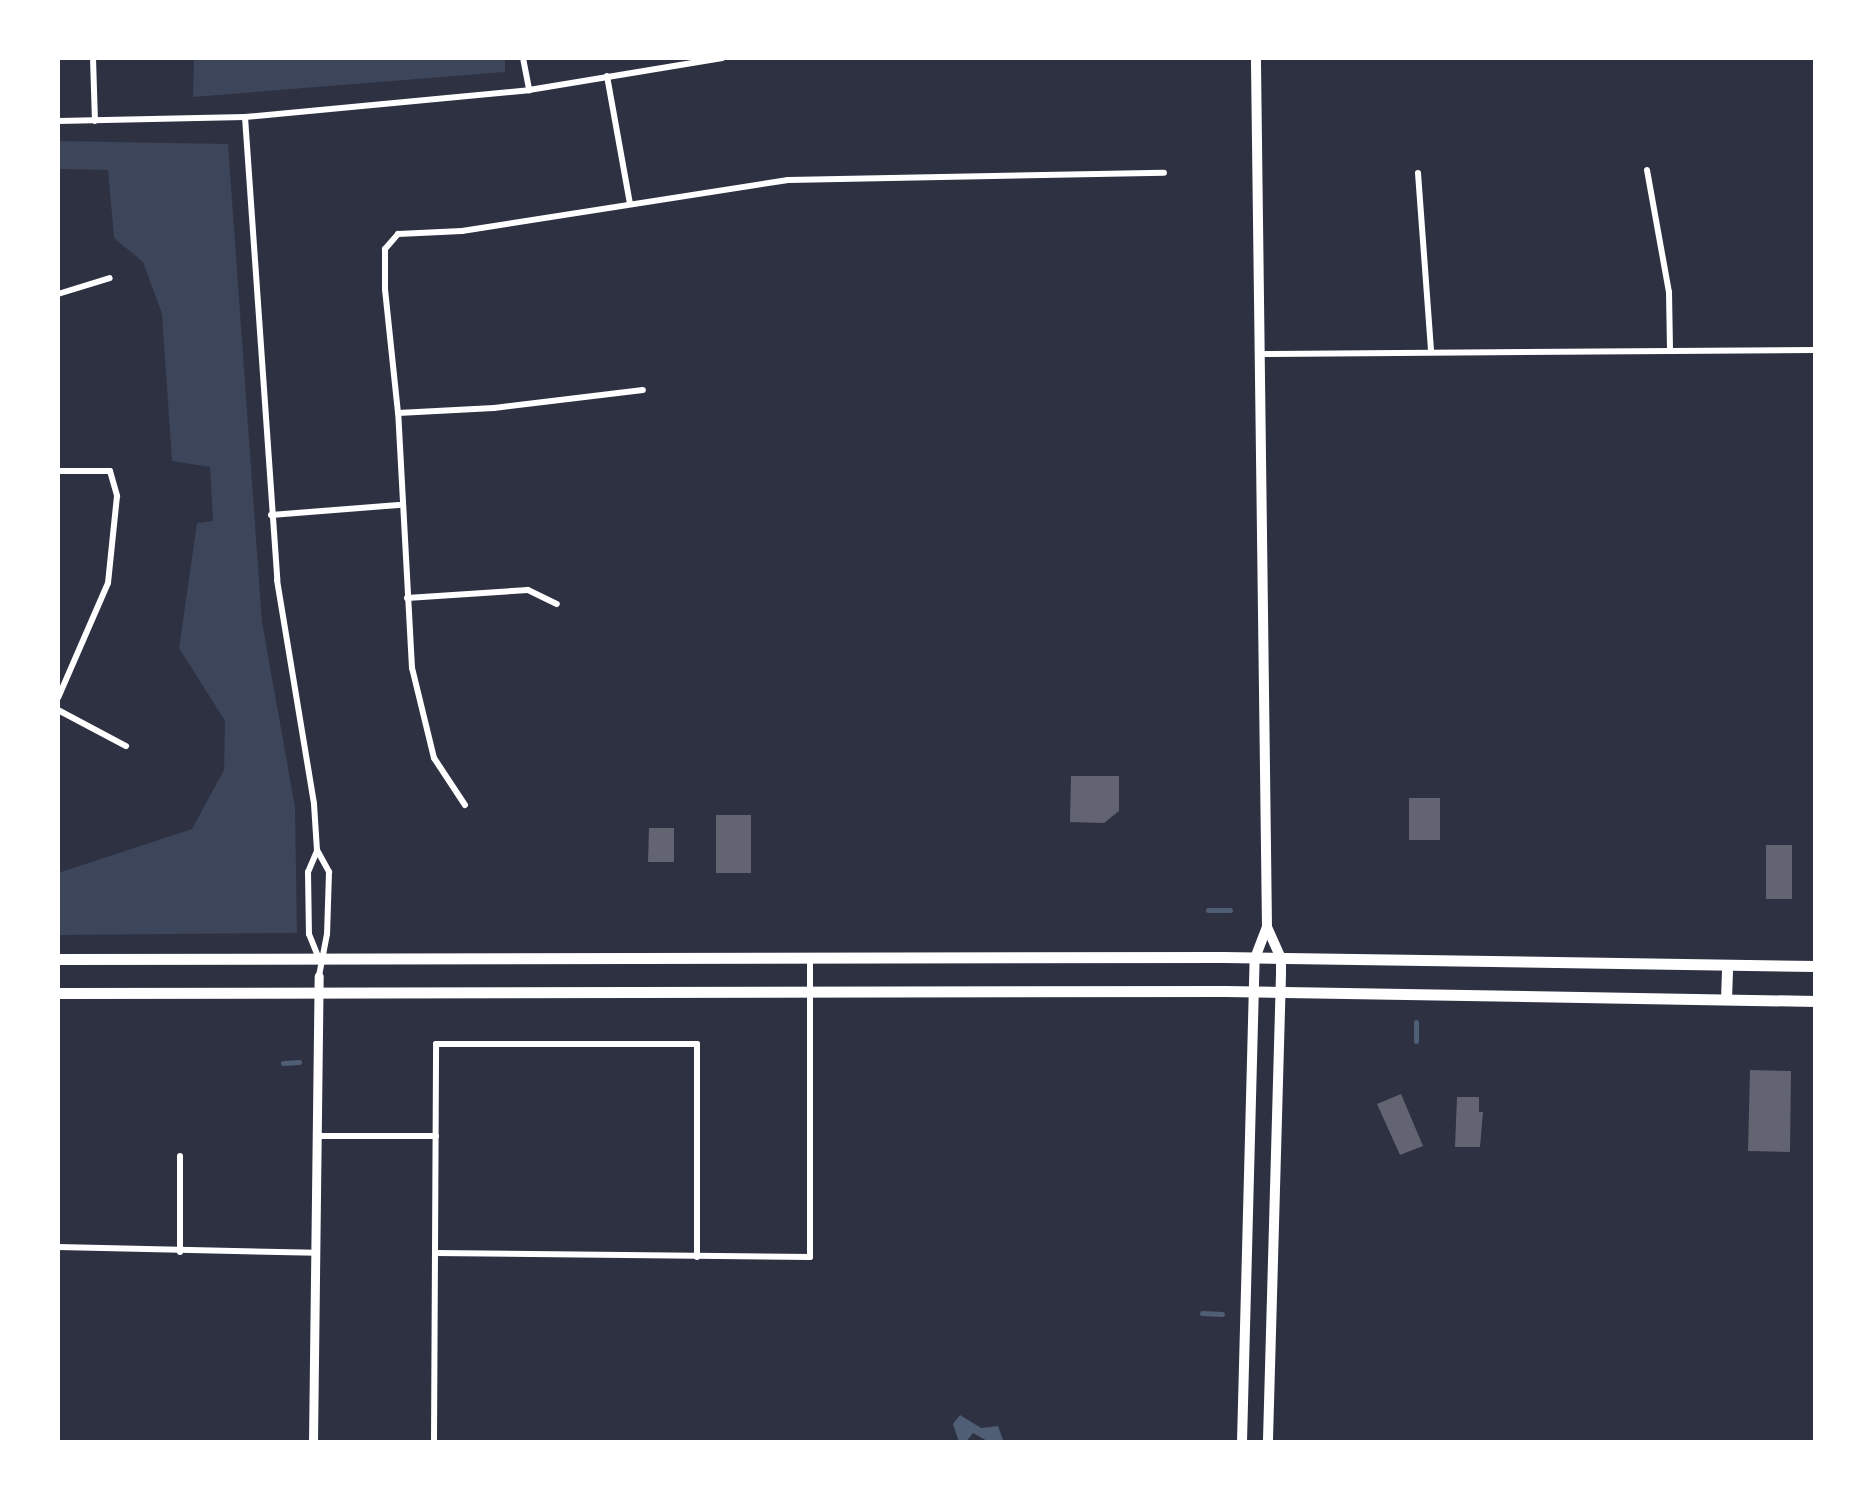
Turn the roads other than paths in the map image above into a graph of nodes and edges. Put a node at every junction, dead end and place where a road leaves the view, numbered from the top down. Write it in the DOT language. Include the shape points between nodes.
graph roads {
  1 [pos="93,58"];
  2 [pos="523,58"];
  3 [pos="722,58"];
  4 [pos="1256,58"];
  5 [pos="606,76"];
  6 [pos="528,90"];
  7 [pos="245,117"];
  8 [pos="58,121"];
  9 [pos="95,121"];
  10 [pos="1647,170"];
  11 [pos="1164,173"];
  12 [pos="1418,173"];
  13 [pos="630,204"];
  14 [pos="110,278"];
  15 [pos="58,294"];
  16 [pos="1816,350"];
  17 [pos="1670,351"];
  18 [pos="1431,352"];
  19 [pos="1260,354"];
  20 [pos="643,390"];
  21 [pos="398,413"];
  22 [pos="58,471"];
  23 [pos="400,506"];
  24 [pos="271,514"];
  25 [pos="407,598"];
  26 [pos="557,604"];
  27 [pos="58,698"];
  28 [pos="58,710"];
  29 [pos="126,746"];
  30 [pos="465,805"];
  31 [pos="317,850"];
  32 [pos="1267,927"];
  33 [pos="1255,958"];
  34 [pos="1281,958"];
  35 [pos="58,959"];
  36 [pos="320,959"];
  37 [pos="810,959"];
  38 [pos="1727,966"];
  39 [pos="1816,966"];
  40 [pos="320,976"];
  41 [pos="812,992"];
  42 [pos="1254,992"];
  43 [pos="1281,992"];
  44 [pos="58,993"];
  45 [pos="319,993"];
  46 [pos="1726,999"];
  47 [pos="1816,1001"];
  48 [pos="318,1136"];
  49 [pos="436,1136"];
  50 [pos="180,1156"];
  51 [pos="58,1247"];
  52 [pos="180,1252"];
  53 [pos="317,1253"];
  54 [pos="435,1253"];
  55 [pos="698,1256"];
  56 [pos="314,1442"];
  57 [pos="434,1442"];
  58 [pos="1242,1442"];
  59 [pos="1268,1442"];
  1 -- 9 [label="street"];
  2 -- 6 [label="street"];
  3 -- 5 [label="street"];
  4 -- 19 [label="main road"];
  5 -- 6 [label="street"];
  5 -- 13 [label="street"];
  6 -- 7 [label="street"];
  7 -- 9 [label="street"];
  7 -- 24 [label="street"];
  8 -- 9 [label="street"];
  10 -- 17 [label="street" via="1669,292"];
  11 -- 13 [label="street" via="788,180"];
  12 -- 18 [label="street"];
  13 -- 21 [label="street" via="462,231 398,234 385,249"];
  14 -- 15 [label="street"];
  16 -- 17 [label="street"];
  17 -- 18 [label="street"];
  18 -- 19 [label="street"];
  19 -- 32 [label="main road"];
  20 -- 21 [label="street"];
  21 -- 23 [label="street"];
  22 -- 27 [label="street" via="110,471 117,496 108,583"];
  23 -- 24 [label="street"];
  23 -- 25 [label="street"];
  24 -- 31 [label="street"];
  25 -- 26 [label="street" via="528,590"];
  25 -- 30 [label="street" via="412,668 434,758"];
  28 -- 29 [label="street"];
  31 -- 36 [label="street" via="328,872"];
  31 -- 36 [label="street" via="308,872 308,903 309,934"];
  32 -- 33 [label="main road"];
  32 -- 34 [label="main road"];
  33 -- 34 [label="main road"];
  33 -- 37 [label="main road"];
  33 -- 42 [label="main road"];
  34 -- 38 [label="main road"];
  34 -- 43 [label="main road"];
  35 -- 36 [label="main road"];
  36 -- 37 [label="main road"];
  36 -- 40 [label="street"];
  37 -- 41 [label="street"];
  38 -- 39 [label="main road"];
  38 -- 46 [label="main road"];
  40 -- 45 [label="street"];
  41 -- 42 [label="main road"];
  41 -- 45 [label="main road"];
  41 -- 55 [label="street" via="810,1257"];
  42 -- 43 [label="main road"];
  42 -- 58 [label="main road"];
  43 -- 46 [label="main road"];
  43 -- 59 [label="main road"];
  44 -- 45 [label="main road"];
  45 -- 48 [label="street"];
  46 -- 47 [label="main road"];
  48 -- 49 [label="street"];
  48 -- 53 [label="street"];
  49 -- 54 [label="street"];
  49 -- 55 [label="street" via="436,1044 698,1044"];
  50 -- 52 [label="street"];
  51 -- 52 [label="street"];
  52 -- 53 [label="street"];
  53 -- 56 [label="street"];
  54 -- 55 [label="street"];
  54 -- 57 [label="street"];
}
